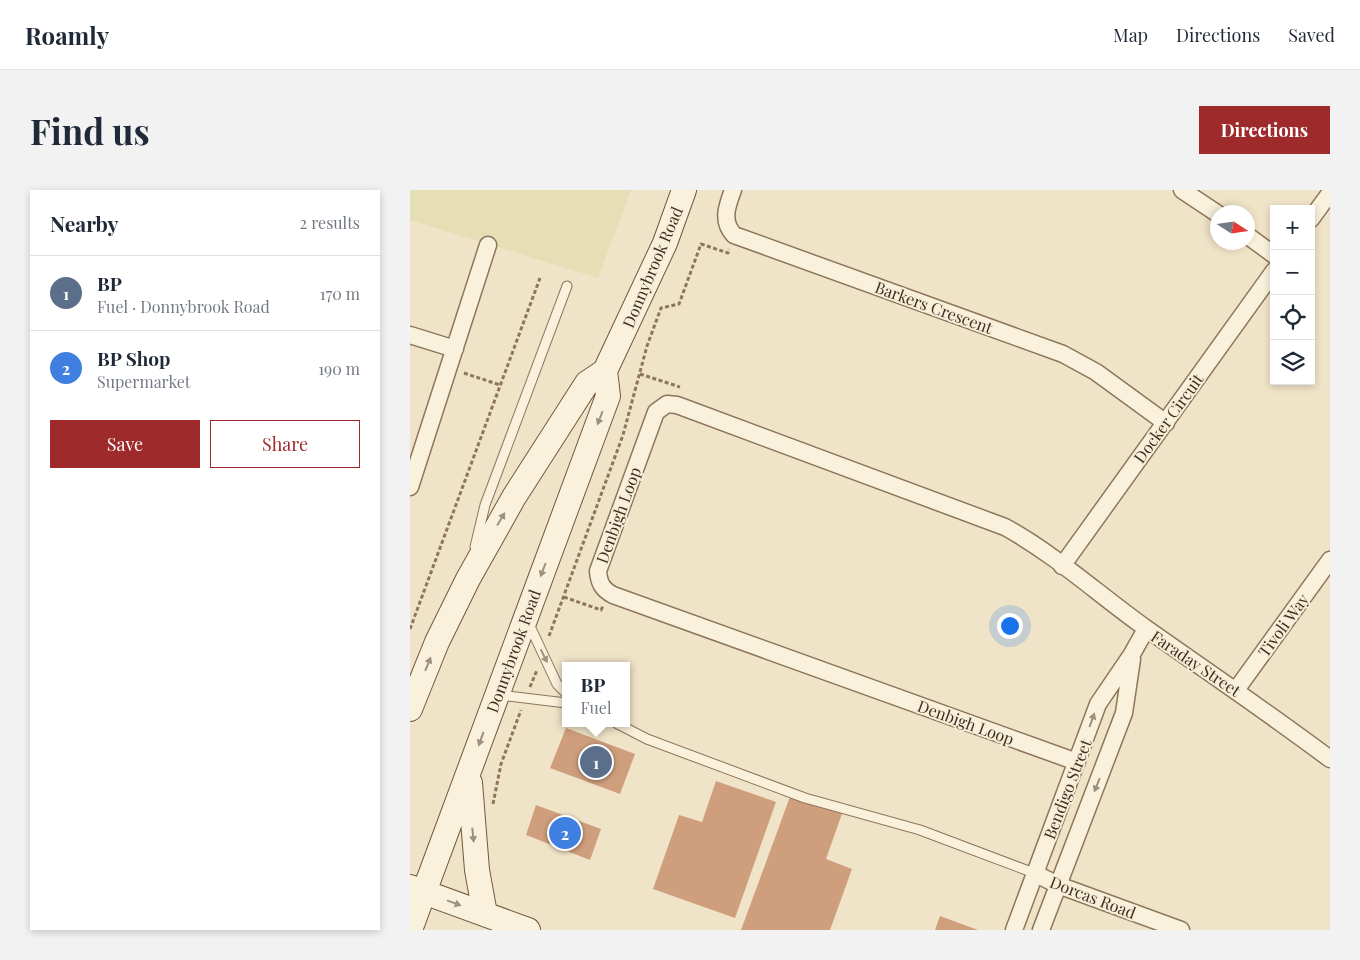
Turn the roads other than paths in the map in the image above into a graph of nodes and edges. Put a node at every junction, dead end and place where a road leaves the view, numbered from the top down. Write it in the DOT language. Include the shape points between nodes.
graph roads {
  1 [pos="684,190"];
  2 [pos="733,190"];
  3 [pos="1182,190"];
  4 [pos="1330,193"];
  5 [pos="1210,209"];
  6 [pos="1315,214"];
  7 [pos="1255,241"];
  8 [pos="488,245"];
  9 [pos="1270,252"];
  10 [pos="1270,277"];
  11 [pos="567,286"];
  12 [pos="410,335"];
  13 [pos="455,349"];
  14 [pos="605,371"];
  15 [pos="1166,423"];
  16 [pos="410,487"];
  17 [pos="1330,560"];
  18 [pos="1062,566"];
  19 [pos="468,579"];
  20 [pos="525,617"];
  21 [pos="1146,629"];
  22 [pos="1132,654"];
  23 [pos="562,688"];
  24 [pos="1236,690"];
  25 [pos="497,695"];
  26 [pos="562,702"];
  27 [pos="410,709"];
  28 [pos="624,727"];
  29 [pos="1330,759"];
  30 [pos="1077,762"];
  31 [pos="470,769"];
  32 [pos="1034,873"];
  33 [pos="1058,884"];
  34 [pos="417,890"];
  35 [pos="484,914"];
  36 [pos="410,930"];
  37 [pos="528,930"];
  38 [pos="1014,930"];
  39 [pos="1041,930"];
  40 [pos="1181,930"];
  1 -- 14 [label="main road, Donnybrook Road" via="665,243"];
  2 -- 15 [label="street, Barkers Crescent" via="726,219 727,228 734,235 1063,354 1096,372"];
  3 -- 5 [label="street"];
  4 -- 6 [label="street"];
  7 -- 9 [label="street"];
  8 -- 13 [label="street"];
  10 -- 15 [label="street, Docker Circuit"];
  11 -- 19 [label="lane, Donnybrook Road" via="486,505"];
  12 -- 13 [label="street"];
  13 -- 16 [label="street"];
  19 -- 14 [label="main road, Donnybrook Road, one-way" via="514,498 587,383"];
  14 -- 20 [label="main road, Donnybrook Road, one-way" via="608,396"];
  15 -- 18 [label="street, Docker Circuit"];
  17 -- 24 [label="street, Tivoli Way"];
  18 -- 21 [label="street, Faraday Street"];
  18 -- 30 [label="street, Denbigh Loop" via="1031,541 974,514 667,404 656,412 598,571 599,581 608,592"];
  27 -- 19 [label="main road, Donnybrook Road, one-way" via="437,642"];
  20 -- 23 [label="lane, one-way"];
  20 -- 25 [label="main road, Donnybrook Road"];
  21 -- 22 [label="street, Bendigo Street"];
  21 -- 24 [label="street, Faraday Street"];
  30 -- 22 [label="street, Bendigo Street, one-way" via="1098,704"];
  22 -- 33 [label="street, Bendigo Street, one-way" via="1124,713"];
  24 -- 29 [label="street, Faraday Street"];
  25 -- 26 [label="lane"];
  25 -- 31 [label="main road, Donnybrook Road, one-way"];
  28 -- 32 [label="lane" via="647,739 806,798 920,830"];
  30 -- 32 [label="street, Bendigo Street"];
  31 -- 34 [label="main road, Donnybrook Road"];
  31 -- 35 [label="main road, one-way" via="469,800"];
  32 -- 33 [label="street, Dorcas Road"];
  32 -- 38 [label="street, Bendigo Street"];
  33 -- 39 [label="street, Bendigo Street"];
  33 -- 40 [label="street, Dorcas Road"];
  34 -- 35 [label="main road, one-way"];
  34 -- 36 [label="main road, Donnybrook Road"];
  35 -- 37 [label="main road"];
}
